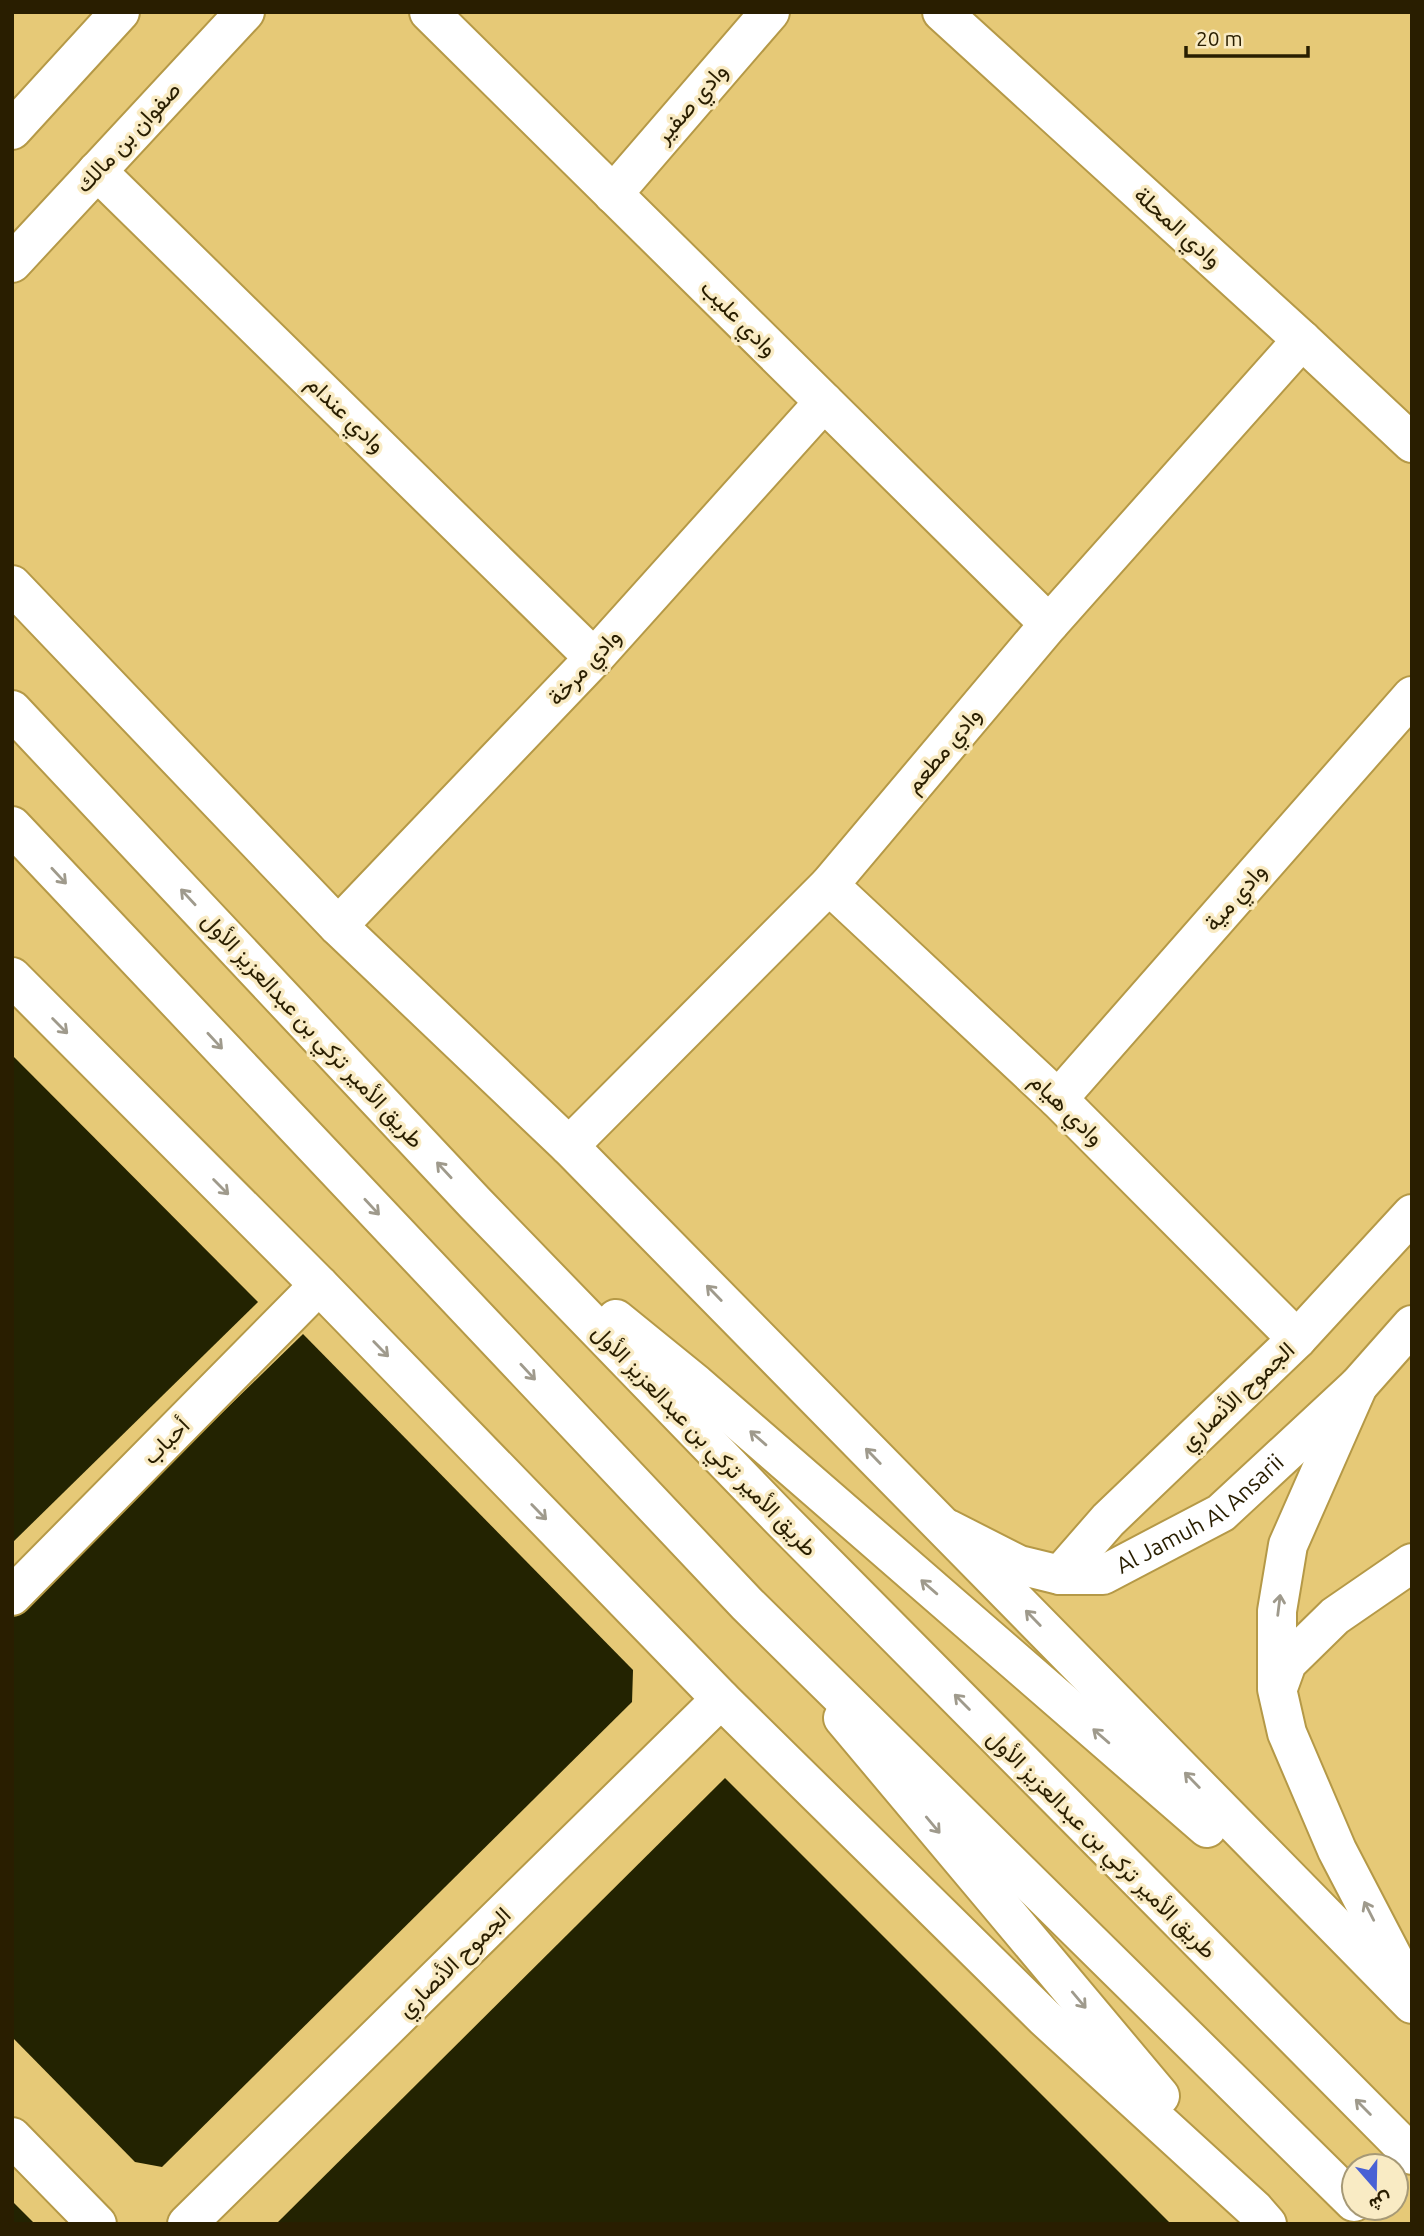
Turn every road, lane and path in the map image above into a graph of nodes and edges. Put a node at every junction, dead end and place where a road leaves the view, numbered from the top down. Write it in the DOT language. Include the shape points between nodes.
graph roads {
  1 [pos="120,12"];
  2 [pos="245,12"];
  3 [pos="429,12"];
  4 [pos="770,12"];
  5 [pos="942,12"];
  6 [pos="12,130"];
  7 [pos="97,171"];
  8 [pos="613,194"];
  9 [pos="12,263"];
  10 [pos="1302,340"];
  11 [pos="824,402"];
  12 [pos="1412,443"];
  13 [pos="12,585"];
  14 [pos="1049,624"];
  15 [pos="594,658"];
  16 [pos="1412,696"];
  17 [pos="12,710"];
  18 [pos="12,826"];
  19 [pos="829,885"];
  20 [pos="338,926"];
  21 [pos="12,978"];
  22 [pos="1058,1099"];
  23 [pos="569,1146"];
  24 [pos="475,1203"];
  25 [pos="1412,1214"];
  26 [pos="319,1285"];
  27 [pos="1412,1325"];
  28 [pos="1297,1339"];
  29 [pos="1358,1386"];
  30 [pos="943,1527"];
  31 [pos="1412,1563"];
  32 [pos="1060,1575"];
  33 [pos="12,1596"];
  34 [pos="747,1604"];
  35 [pos="1278,1689"];
  36 [pos="721,1699"];
  37 [pos="1412,1994"];
  38 [pos="1412,2005"];
  39 [pos="12,2137"];
  40 [pos="1412,2155"];
  41 [pos="1340,2188"];
  42 [pos="1261,2216"];
  43 [pos="97,2224"];
  44 [pos="187,2224"];
  1 -- 6 [label="street"];
  2 -- 7 [label="street, صفوان بن مالك"];
  3 -- 8 [label="street, وادي عليب"];
  4 -- 8 [label="street, وادي صفير"];
  5 -- 10 [label="street, وادي المحلة"];
  7 -- 9 [label="street, صفوان بن مالك"];
  7 -- 15 [label="street, وادي عندام"];
  8 -- 11 [label="street, وادي عليب"];
  10 -- 12 [label="street, وادي المحلة"];
  10 -- 14 [label="street, وادي مطعم"];
  11 -- 14 [label="street, وادي عليب"];
  11 -- 15 [label="street, وادي مرخة"];
  13 -- 20 [label="street"];
  14 -- 19 [label="street, وادي مطعم"];
  15 -- 20 [label="street, وادي مرخة"];
  16 -- 22 [label="street, وادي مية"];
  24 -- 17 [label="street, طريق الأمير تركي بن عبدالعزيز الأول, one-way"];
  18 -- 34 [label="street, one-way"];
  19 -- 22 [label="street, وادي هيام"];
  19 -- 23 [label="street, وادي مطعم"];
  20 -- 23 [label="street"];
  21 -- 26 [label="street, one-way"];
  22 -- 28 [label="street, وادي هيام"];
  30 -- 23 [label="street, one-way"];
  38 -- 24 [label="street, one-way" via="696,1384"];
  40 -- 24 [label="street, طريق الأمير تركي بن عبدالعزيز الأول, one-way" via="782,1520"];
  25 -- 28 [label="street, الجموح الأنصاري"];
  26 -- 33 [label="street, أحباب"];
  26 -- 36 [label="street, one-way"];
  27 -- 29 [label="street, Al Jamuh Al Ansarii"];
  28 -- 32 [label="street, الجموح الأنصاري" via="1108,1520"];
  29 -- 32 [label="street, Al Jamuh Al Ansarii" via="1221,1513 1103,1576"];
  35 -- 29 [label="street, one-way" via="1277,1611 1288,1545"];
  30 -- 32 [label="street, Al Jamuh Al Ansarii" via="1019,1565"];
  38 -- 30 [label="street, one-way"];
  31 -- 35 [label="street" via="1335,1616 1287,1663"];
  34 -- 41 [label="street"];
  34 -- 42 [label="street, one-way"];
  37 -- 35 [label="street, one-way" via="1337,1850 1287,1733"];
  36 -- 42 [label="street" via="1045,2018"];
  36 -- 44 [label="street, الجموح الأنصاري"];
  39 -- 43 [label="street"];
}
